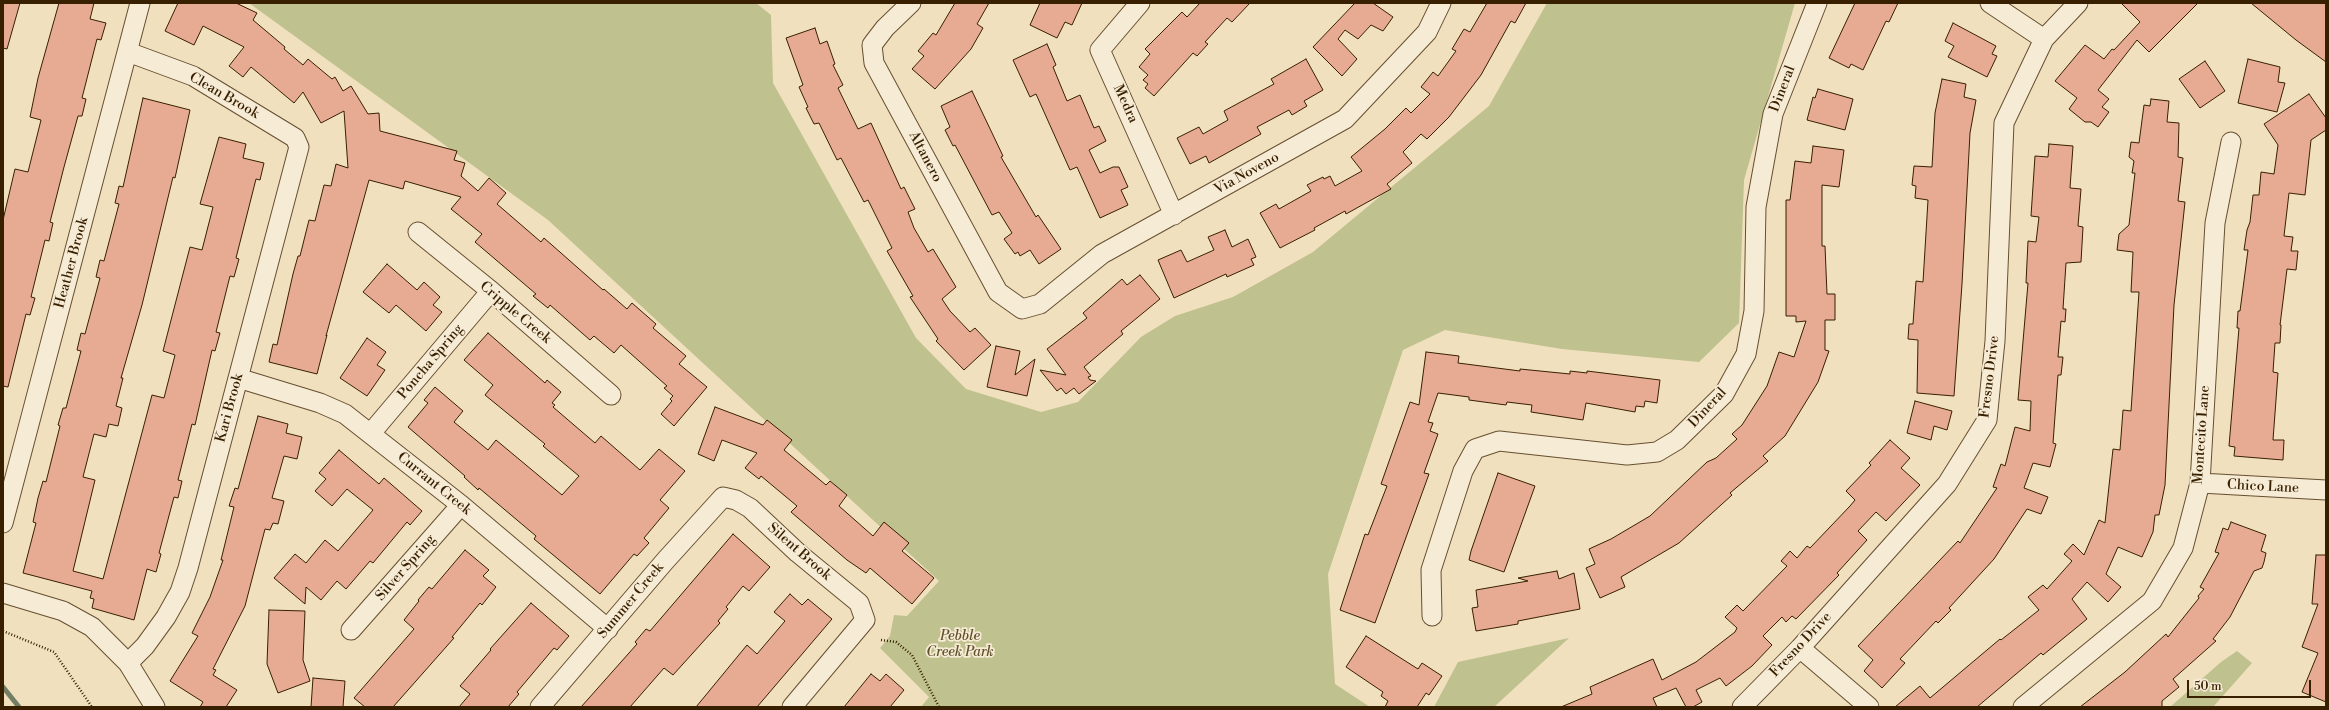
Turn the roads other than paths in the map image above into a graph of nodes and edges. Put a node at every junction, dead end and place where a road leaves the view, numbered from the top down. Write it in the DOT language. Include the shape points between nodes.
graph roads {
  1 [pos="140,3"];
  2 [pos="911,3"];
  3 [pos="1140,3"];
  4 [pos="1441,3"];
  5 [pos="1817,3"];
  6 [pos="1990,3"];
  7 [pos="2078,3"];
  8 [pos="2044,39"];
  9 [pos="128,52"];
  10 [pos="296,138"];
  11 [pos="2232,142"];
  12 [pos="1174,215"];
  13 [pos="418,232"];
  14 [pos="491,291"];
  15 [pos="1022,309"];
  16 [pos="238,378"];
  17 [pos="611,395"];
  18 [pos="371,433"];
  19 [pos="2200,483"];
  20 [pos="2326,490"];
  21 [pos="723,497"];
  22 [pos="461,505"];
  23 [pos="3,523"];
  24 [pos="4,594"];
  25 [pos="1432,616"];
  26 [pos="608,629"];
  27 [pos="351,630"];
  28 [pos="1800,648"];
  29 [pos="128,663"];
  30 [pos="155,707"];
  31 [pos="540,707"];
  32 [pos="792,707"];
  33 [pos="1742,707"];
  34 [pos="1869,707"];
  35 [pos="2023,707"];
  1 -- 9 [label="street, Heather Brook"];
  2 -- 15 [label="street, Altanero" via="885,28 872,45 874,63 998,292"];
  3 -- 12 [label="street, Medra" via="1100,50"];
  4 -- 12 [label="street, Via Noveno" via="1427,32 1345,119"];
  5 -- 25 [label="street, Dineral" via="1773,114 1756,207 1754,312 1748,347 1724,394 1677,440 1658,452 1627,455 1499,441 1475,449 1462,472 1431,570"];
  6 -- 8 [label="street"];
  7 -- 8 [label="street, Fresno Drive"];
  8 -- 28 [label="street, Fresno Drive" via="2004,122 1995,341 1988,420 1948,484"];
  9 -- 10 [label="street, Clean Brook" via="193,76"];
  9 -- 23 [label="street, Heather Brook"];
  10 -- 16 [label="street, Kari Brook" via="298,156 282,205"];
  11 -- 19 [label="street, Montecito Lane" via="2215,223"];
  12 -- 15 [label="street, Via Noveno" via="1102,254 1040,304"];
  13 -- 14 [label="street, Cripple Creek"];
  14 -- 17 [label="street, Cripple Creek"];
  14 -- 18 [label="street, Poncha Spring"];
  16 -- 18 [label="street, Currant Creek" via="320,403 345,414"];
  16 -- 29 [label="street, Kari Brook" via="180,592 145,646"];
  18 -- 22 [label="street, Currant Creek"];
  19 -- 20 [label="street, Chico Lane"];
  19 -- 35 [label="street, Montecito Lane" via="2183,548 2152,601"];
  21 -- 26 [label="street, Summer Creek"];
  21 -- 32 [label="street, Silent Brook" via="736,500 750,508 798,553 859,603 865,620"];
  22 -- 26 [label="street, Currant Creek"];
  22 -- 27 [label="street, Silver Spring"];
  24 -- 29 [label="street" via="63,611 86,624"];
  26 -- 31 [label="street, Summer Creek"];
  28 -- 33 [label="street, Fresno Drive"];
  28 -- 34 [label="street"];
  29 -- 30 [label="street"];
}
